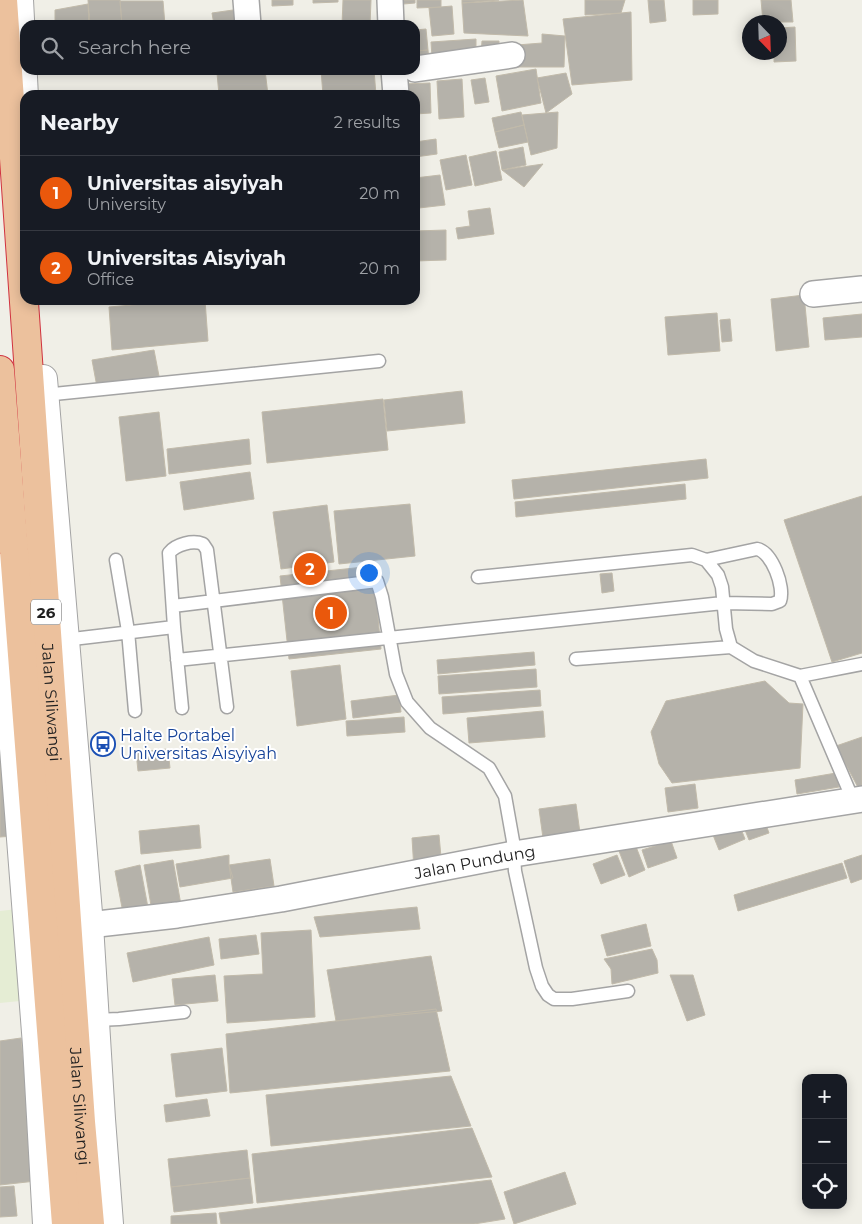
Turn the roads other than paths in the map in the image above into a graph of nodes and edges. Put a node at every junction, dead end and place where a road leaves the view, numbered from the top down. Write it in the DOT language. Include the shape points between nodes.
graph roads {
  1 [pos="3,0"];
  2 [pos="18,0"];
  3 [pos="246,0"];
  4 [pos="390,0"];
  5 [pos="248,20"];
  6 [pos="391,20"];
  7 [pos="20,33"];
  8 [pos="512,55"];
  9 [pos="420,72"];
  10 [pos="23,75"];
  11 [pos="23,90"];
  12 [pos="20,217"];
  13 [pos="862,289"];
  14 [pos="813,294"];
  15 [pos="27,305"];
  16 [pos="36,305"];
  17 [pos="380,361"];
  18 [pos="0,370"];
  19 [pos="44,395"];
  20 [pos="116,560"];
  21 [pos="706,560"];
  22 [pos="0,568"];
  23 [pos="478,577"];
  24 [pos="214,600"];
  25 [pos="723,603"];
  26 [pos="173,606"];
  27 [pos="174,627"];
  28 [pos="128,631"];
  29 [pos="390,638"];
  30 [pos="64,640"];
  31 [pos="731,647"];
  32 [pos="220,656"];
  33 [pos="576,659"];
  34 [pos="178,660"];
  35 [pos="862,664"];
  36 [pos="800,676"];
  37 [pos="226,707"];
  38 [pos="182,708"];
  39 [pos="135,711"];
  40 [pos="858,799"];
  41 [pos="514,854"];
  42 [pos="89,924"];
  43 [pos="628,991"];
  44 [pos="184,1012"];
  45 [pos="96,1020"];
  46 [pos="44,1044"];
  47 [pos="91,1121"];
  48 [pos="47,1223"];
  49 [pos="90,1224"];
  50 [pos="109,1224"];
  1 -- 12 [label="highway, Jalan Siliwangi / 26"];
  2 -- 7 [label="street"];
  3 -- 5 [label="street"];
  4 -- 6 [label="street"];
  8 -- 9 [label="street"];
  10 -- 11 [label="street"];
  13 -- 14 [label="street"];
  15 -- 47 [label="highway, Jalan Siliwangi / 26"];
  16 -- 19 [label="street"];
  17 -- 19 [label="lane"];
  18 -- 46 [label="highway, Jalan Siliwangi / 26"];
  19 -- 30 [label="street"];
  20 -- 28 [label="lane"];
  21 -- 23 [label="lane" via="692,555"];
  21 -- 25 [label="lane" via="718,575"];
  21 -- 25 [label="lane" via="762,550 780,581 782,596 776,603"];
  22 -- 46 [label="street"];
  24 -- 26 [label="lane"];
  24 -- 26 [label="lane" via="207,550 203,544 194,542 174,548 169,553"];
  24 -- 29 [label="lane" via="377,581"];
  24 -- 32 [label="lane"];
  25 -- 29 [label="lane"];
  25 -- 31 [label="lane"];
  26 -- 27 [label="lane"];
  27 -- 28 [label="lane"];
  27 -- 34 [label="lane"];
  28 -- 30 [label="lane"];
  28 -- 39 [label="lane"];
  29 -- 32 [label="lane"];
  29 -- 41 [label="lane" via="396,674 407,702 430,728 489,768 505,796"];
  30 -- 42 [label="street"];
  31 -- 33 [label="lane"];
  31 -- 36 [label="lane" via="777,670"];
  32 -- 34 [label="lane"];
  32 -- 37 [label="lane"];
  34 -- 38 [label="lane"];
  35 -- 36 [label="lane"];
  36 -- 40 [label="lane"];
  40 -- 41 [label="street, Jalan Pundung"];
  41 -- 42 [label="street, Jalan Pundung" via="281,899"];
  41 -- 43 [label="lane" via="536,968 548,995 554,999 572,999"];
  42 -- 45 [label="street"];
  44 -- 45 [label="lane"];
  45 -- 47 [label="street"];
  46 -- 48 [label="highway, Jalan Siliwangi / 26"];
  47 -- 49 [label="highway, Jalan Siliwangi / 26"];
  47 -- 50 [label="street"];
}
